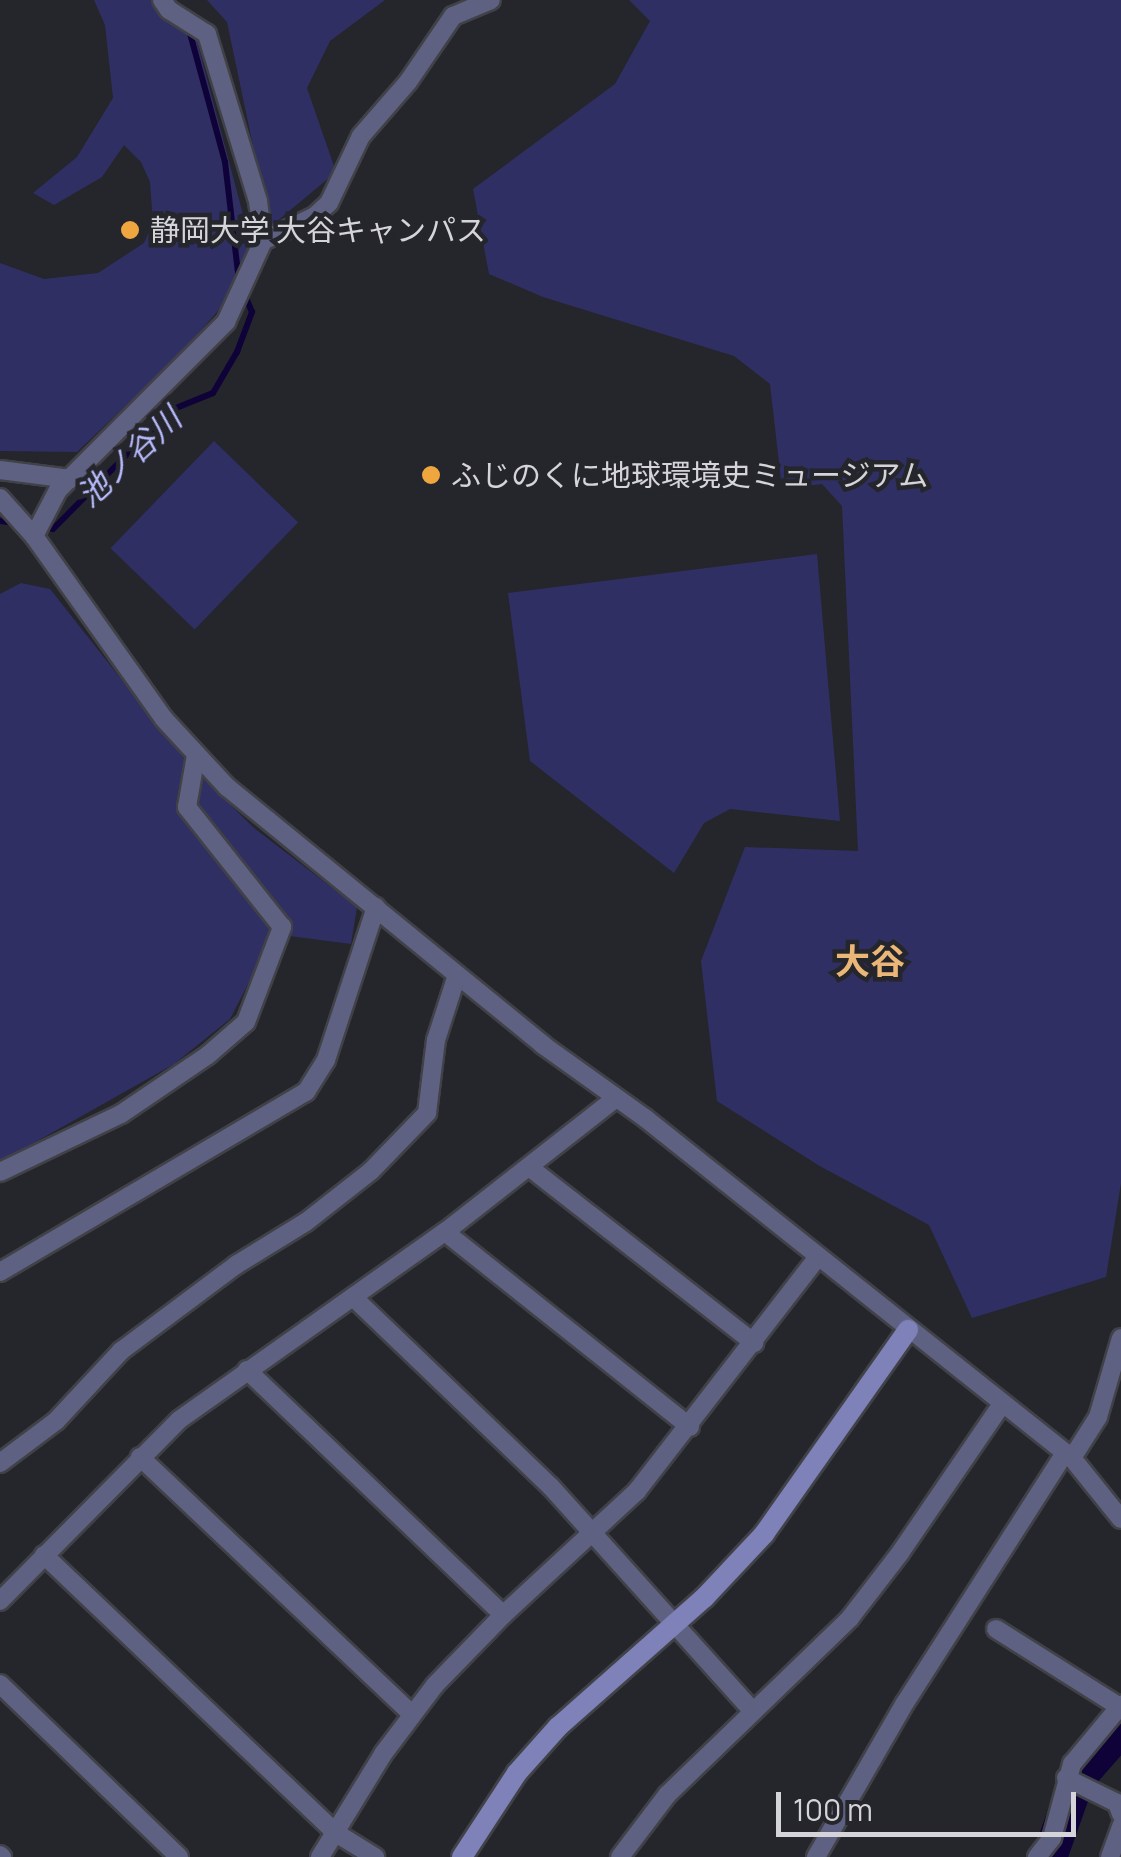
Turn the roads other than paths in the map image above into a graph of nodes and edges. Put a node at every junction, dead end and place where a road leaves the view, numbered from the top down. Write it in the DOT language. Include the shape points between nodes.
graph roads {
  1 [pos="162,0"];
  2 [pos="492,0"];
  3 [pos="263,241"];
  4 [pos="0,470"];
  5 [pos="70,479"];
  6 [pos="0,498"];
  7 [pos="34,536"];
  8 [pos="196,755"];
  9 [pos="376,907"];
  10 [pos="457,974"];
  11 [pos="616,1098"];
  12 [pos="529,1167"];
  13 [pos="0,1172"];
  14 [pos="445,1232"];
  15 [pos="817,1258"];
  16 [pos="0,1272"];
  17 [pos="353,1297"];
  18 [pos="908,1330"];
  19 [pos="1121,1338"];
  20 [pos="754,1343"];
  21 [pos="247,1370"];
  22 [pos="1002,1404"];
  23 [pos="690,1427"];
  24 [pos="1068,1456"];
  25 [pos="140,1457"];
  26 [pos="0,1463"];
  27 [pos="1121,1519"];
  28 [pos="594,1532"];
  29 [pos="44,1555"];
  30 [pos="0,1601"];
  31 [pos="503,1615"];
  32 [pos="675,1623"];
  33 [pos="996,1629"];
  34 [pos="0,1684"];
  35 [pos="1120,1706"];
  36 [pos="753,1711"];
  37 [pos="412,1714"];
  38 [pos="1072,1781"];
  39 [pos="1121,1814"];
  40 [pos="1121,1826"];
  41 [pos="336,1833"];
  42 [pos="179,1857"];
  43 [pos="320,1857"];
  44 [pos="376,1857"];
  45 [pos="462,1857"];
  46 [pos="620,1857"];
  47 [pos="816,1857"];
  48 [pos="1036,1857"];
  49 [pos="1110,1857"];
  1 -- 3 [label="street" via="207,34 258,201"];
  2 -- 3 [label="street" via="453,16 361,136 329,203"];
  3 -- 5 [label="street" via="226,322"];
  4 -- 5 [label="street"];
  5 -- 7 [label="street"];
  6 -- 7 [label="street"];
  7 -- 8 [label="street"];
  8 -- 9 [label="street"];
  8 -- 13 [label="street" via="187,808 282,927 246,1022 121,1114"];
  9 -- 10 [label="street"];
  9 -- 16 [label="street" via="326,1060 306,1092"];
  10 -- 11 [label="street"];
  10 -- 26 [label="street" via="442,1012 427,1114 372,1171 121,1351 56,1421"];
  11 -- 12 [label="street"];
  11 -- 15 [label="street"];
  12 -- 14 [label="street"];
  12 -- 20 [label="street"];
  14 -- 17 [label="street"];
  14 -- 23 [label="street"];
  15 -- 18 [label="street"];
  15 -- 20 [label="street"];
  17 -- 21 [label="street"];
  17 -- 28 [label="street"];
  18 -- 22 [label="street"];
  18 -- 32 [label="street" via="764,1534"];
  19 -- 24 [label="street" via="1098,1417"];
  20 -- 23 [label="street"];
  21 -- 25 [label="street"];
  21 -- 31 [label="street"];
  22 -- 24 [label="street"];
  22 -- 36 [label="street" via="850,1618"];
  23 -- 28 [label="street"];
  24 -- 27 [label="street"];
  24 -- 47 [label="street" via="904,1703"];
  25 -- 29 [label="street"];
  25 -- 37 [label="street"];
  28 -- 31 [label="street"];
  28 -- 32 [label="street"];
  29 -- 30 [label="street"];
  29 -- 41 [label="street"];
  31 -- 37 [label="street"];
  32 -- 36 [label="street"];
  32 -- 45 [label="street" via="558,1726 517,1773"];
  33 -- 35 [label="street"];
  34 -- 42 [label="street"];
  35 -- 38 [label="street" via="1072,1764"];
  36 -- 46 [label="street" via="667,1795"];
  37 -- 41 [label="street"];
  38 -- 39 [label="street" via="1117,1804"];
  38 -- 48 [label="street" via="1052,1838"];
  40 -- 49 [label="street"];
  41 -- 43 [label="street"];
  41 -- 44 [label="street"];
}
